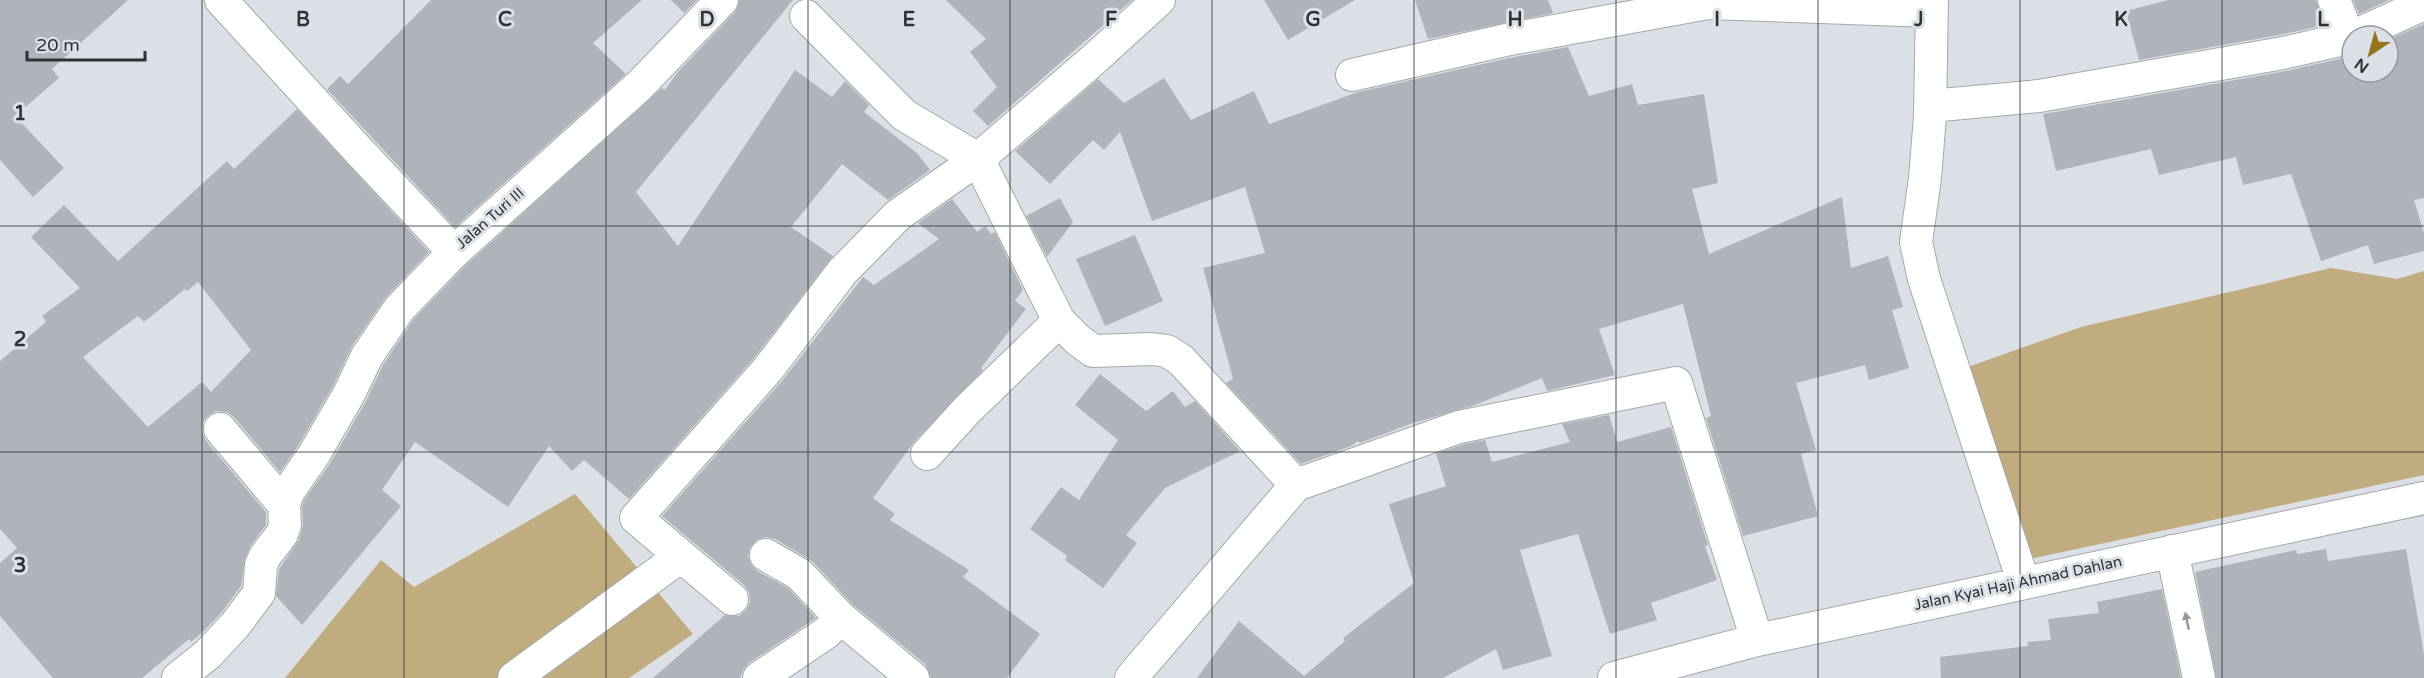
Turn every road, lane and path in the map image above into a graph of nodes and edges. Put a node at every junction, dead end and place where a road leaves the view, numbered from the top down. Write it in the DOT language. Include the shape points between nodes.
graph roads {
  1 [pos="221,0"];
  2 [pos="722,0"];
  3 [pos="1159,0"];
  4 [pos="2334,0"];
  5 [pos="2424,4"];
  6 [pos="1931,5"];
  7 [pos="806,16"];
  8 [pos="2346,24"];
  9 [pos="2380,24"];
  10 [pos="2340,40"];
  11 [pos="1352,75"];
  12 [pos="1930,106"];
  13 [pos="978,159"];
  14 [pos="454,252"];
  15 [pos="1059,321"];
  16 [pos="220,429"];
  17 [pos="927,454"];
  18 [pos="1296,485"];
  19 [pos="2424,498"];
  20 [pos="284,505"];
  21 [pos="2172,551"];
  22 [pos="766,555"];
  23 [pos="681,556"];
  24 [pos="2023,581"];
  25 [pos="732,598"];
  26 [pos="841,618"];
  27 [pos="1757,639"];
  28 [pos="178,678"];
  29 [pos="514,678"];
  30 [pos="759,678"];
  31 [pos="913,678"];
  32 [pos="1131,678"];
  33 [pos="1614,678"];
  34 [pos="2199,678"];
  1 -- 14 [label="street, Jalan Turi III"];
  2 -- 14 [label="street, Jalan Turi III" via="639,86"];
  3 -- 13 [label="street"];
  4 -- 8 [label="street"];
  5 -- 9 [label="street"];
  6 -- 11 [label="street" via="1708,3 1510,39"];
  6 -- 12 [label="street"];
  7 -- 13 [label="street" via="904,115"];
  10 -- 12 [label="street" via="2039,96"];
  12 -- 24 [label="street" via="1916,242 1924,279"];
  13 -- 15 [label="street"];
  13 -- 23 [label="street" via="898,215 843,271 768,369 636,518"];
  14 -- 20 [label="street" via="399,309 367,356 350,394 288,492"];
  15 -- 17 [label="street"];
  15 -- 18 [label="street" via="1093,351 1152,349 1167,351 1181,360"];
  16 -- 20 [label="street"];
  18 -- 27 [label="street" via="1459,427 1676,383"];
  18 -- 32 [label="street"];
  19 -- 21 [label="street, Jalan Kyai Haji Ahmad Dahlan"];
  20 -- 28 [label="street" via="285,525 261,565 259,593 236,625"];
  21 -- 24 [label="street, Jalan Kyai Haji Ahmad Dahlan"];
  34 -- 21 [label="street, one-way"];
  22 -- 26 [label="street" via="799,574"];
  23 -- 25 [label="street"];
  23 -- 29 [label="street"];
  24 -- 27 [label="street, Jalan Kyai Haji Ahmad Dahlan"];
  26 -- 30 [label="street" via="826,633"];
  26 -- 31 [label="street"];
  27 -- 33 [label="street, Jalan Kyai Haji Ahmad Dahlan"];
}
